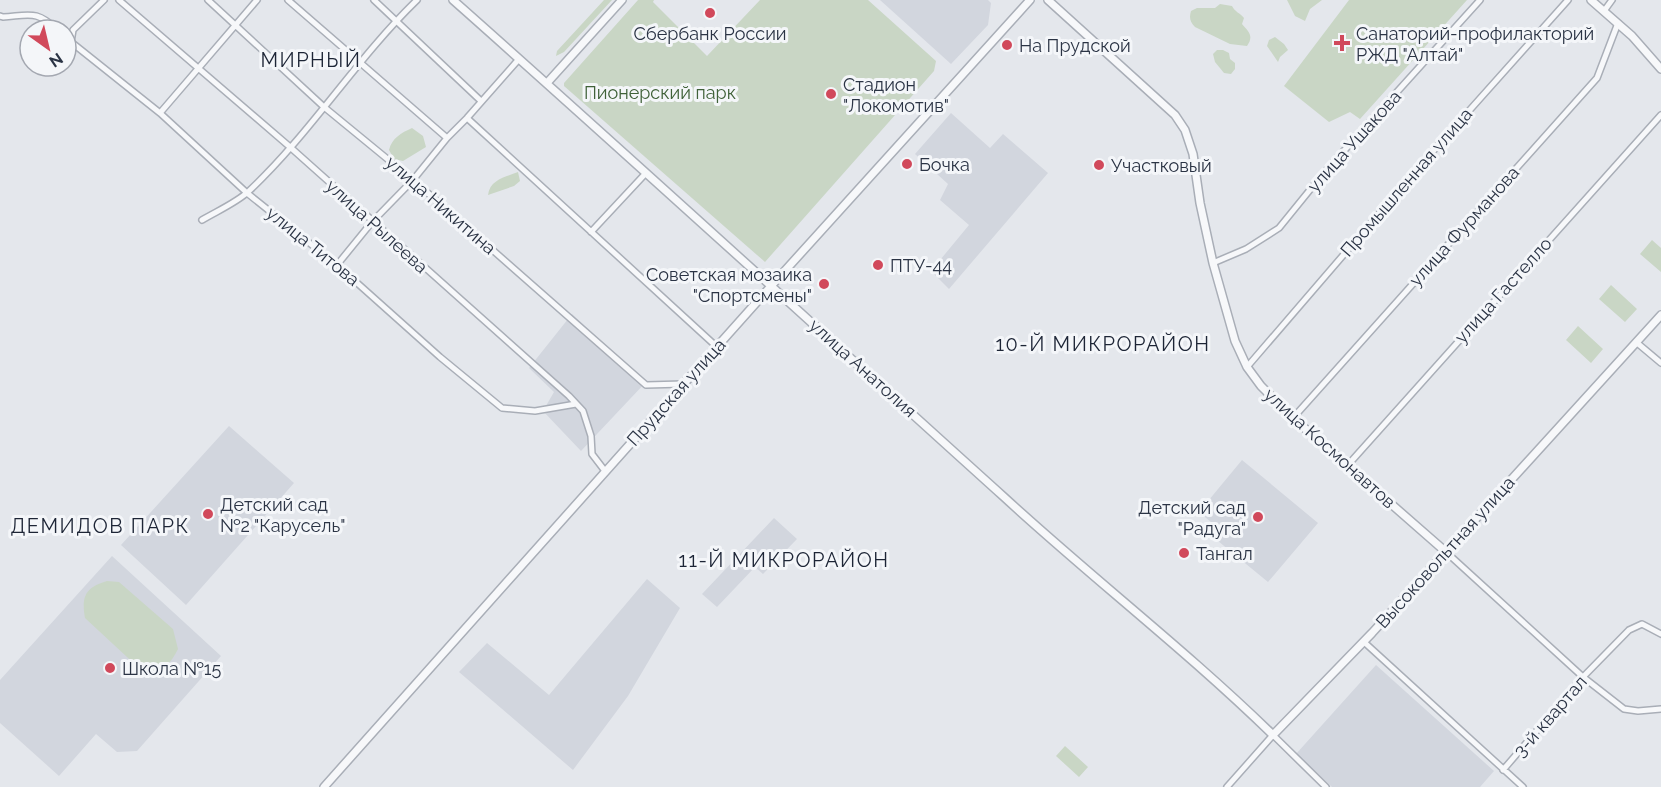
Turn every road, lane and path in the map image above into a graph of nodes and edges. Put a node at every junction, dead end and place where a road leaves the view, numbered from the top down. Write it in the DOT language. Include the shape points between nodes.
graph roads {
  1 [pos="104,0"];
  2 [pos="119,0"];
  3 [pos="208,0"];
  4 [pos="257,0"];
  5 [pos="288,0"];
  6 [pos="374,0"];
  7 [pos="417,0"];
  8 [pos="453,0"];
  9 [pos="622,0"];
  10 [pos="1030,0"];
  11 [pos="1048,0"];
  12 [pos="1480,0"];
  13 [pos="1568,0"];
  14 [pos="1591,0"];
  15 [pos="1612,0"];
  16 [pos="1604,11"];
  17 [pos="0,15"];
  18 [pos="44,18"];
  19 [pos="397,20"];
  20 [pos="1618,23"];
  21 [pos="78,25"];
  22 [pos="236,25"];
  23 [pos="78,48"];
  24 [pos="519,59"];
  25 [pos="360,62"];
  26 [pos="199,68"];
  27 [pos="1661,69"];
  28 [pos="546,83"];
  29 [pos="481,101"];
  30 [pos="324,107"];
  31 [pos="160,113"];
  32 [pos="1661,116"];
  33 [pos="468,118"];
  34 [pos="447,138"];
  35 [pos="290,147"];
  36 [pos="646,173"];
  37 [pos="413,180"];
  38 [pos="248,193"];
  39 [pos="202,220"];
  40 [pos="372,222"];
  41 [pos="591,232"];
  42 [pos="1213,263"];
  43 [pos="338,265"];
  44 [pos="772,285"];
  45 [pos="1661,315"];
  46 [pos="1636,342"];
  47 [pos="717,347"];
  48 [pos="1661,363"];
  49 [pos="1247,367"];
  50 [pos="683,384"];
  51 [pos="576,404"];
  52 [pos="1293,418"];
  53 [pos="1347,466"];
  54 [pos="605,471"];
  55 [pos="1446,552"];
  56 [pos="1661,634"];
  57 [pos="1364,642"];
  58 [pos="1583,677"];
  59 [pos="1661,709"];
  60 [pos="1273,735"];
  61 [pos="1503,770"];
  62 [pos="324,787"];
  63 [pos="1227,787"];
  64 [pos="1326,787"];
  65 [pos="1523,787"];
  1 -- 21 [label="street"];
  2 -- 26 [label="street, улица Рылеева"];
  3 -- 22 [label="street, улица Никитина"];
  4 -- 22 [label="street"];
  5 -- 25 [label="street"];
  6 -- 19 [label="street"];
  7 -- 19 [label="street"];
  8 -- 24 [label="street, улица Анатолия"];
  9 -- 28 [label="street"];
  10 -- 44 [label="street, Прудская улица"];
  11 -- 42 [label="street, улица Космонавтов" via="1183,126 1193,154"];
  12 -- 42 [label="street, улица Ушакова" via="1278,228 1246,249"];
  13 -- 49 [label="street, Промышленная улица"];
  14 -- 16 [label="street"];
  15 -- 16 [label="street"];
  16 -- 20 [label="street"];
  17 -- 18 [label="street" via="35,14"];
  19 -- 25 [label="street"];
  19 -- 29 [label="street"];
  20 -- 27 [label="street"];
  20 -- 52 [label="street, улица Фурманова" via="1597,78"];
  22 -- 26 [label="street"];
  22 -- 30 [label="street, улица Никитина"];
  23 -- 31 [label="street, улица Титова"];
  24 -- 28 [label="street, улица Анатолия"];
  24 -- 29 [label="street"];
  25 -- 30 [label="street"];
  25 -- 34 [label="street"];
  26 -- 31 [label="street"];
  26 -- 35 [label="street, улица Рылеева"];
  28 -- 36 [label="street, улица Анатолия"];
  29 -- 33 [label="street"];
  30 -- 35 [label="street"];
  30 -- 37 [label="street, улица Никитина"];
  31 -- 38 [label="street, улица Титова"];
  32 -- 53 [label="street, улица Гастелло"];
  33 -- 34 [label="street"];
  33 -- 41 [label="street"];
  34 -- 37 [label="street"];
  35 -- 38 [label="street"];
  35 -- 40 [label="street, улица Рылеева"];
  36 -- 41 [label="street"];
  36 -- 44 [label="street, улица Анатолия"];
  37 -- 40 [label="street"];
  37 -- 50 [label="street, улица Никитина" via="646,385"];
  38 -- 39 [label="street"];
  38 -- 43 [label="street, улица Титова"];
  40 -- 43 [label="street"];
  40 -- 51 [label="street, улица Рылеева"];
  41 -- 47 [label="street"];
  42 -- 49 [label="street, улица Космонавтов" via="1235,341"];
  43 -- 51 [label="street, улица Титова" via="502,408 535,411"];
  44 -- 47 [label="street, Прудская улица"];
  44 -- 60 [label="street, улица Анатолия" via="1006,500 1129,604"];
  45 -- 46 [label="street, Высоковольтная улица"];
  46 -- 48 [label="street"];
  46 -- 55 [label="street, Высоковольтная улица"];
  47 -- 50 [label="street, Прудская улица"];
  49 -- 52 [label="street, улица Космонавтов"];
  50 -- 54 [label="street, Прудская улица"];
  51 -- 54 [label="street, улица Рылеева" via="583,411 592,454"];
  52 -- 53 [label="street, улица Космонавтов"];
  53 -- 55 [label="street, улица Космонавтов"];
  54 -- 62 [label="street, Прудская улица"];
  55 -- 57 [label="street, Высоковольтная улица"];
  55 -- 58 [label="street"];
  56 -- 58 [label="street, 3-й квартал" via="1642,624 1629,630"];
  57 -- 60 [label="street, Высоковольтная улица"];
  57 -- 61 [label="street, 3-й квартал"];
  58 -- 59 [label="street" via="1624,709"];
  58 -- 61 [label="street, 3-й квартал"];
  60 -- 63 [label="street, Высоковольтная улица"];
  60 -- 64 [label="street"];
  61 -- 65 [label="street"];
}
